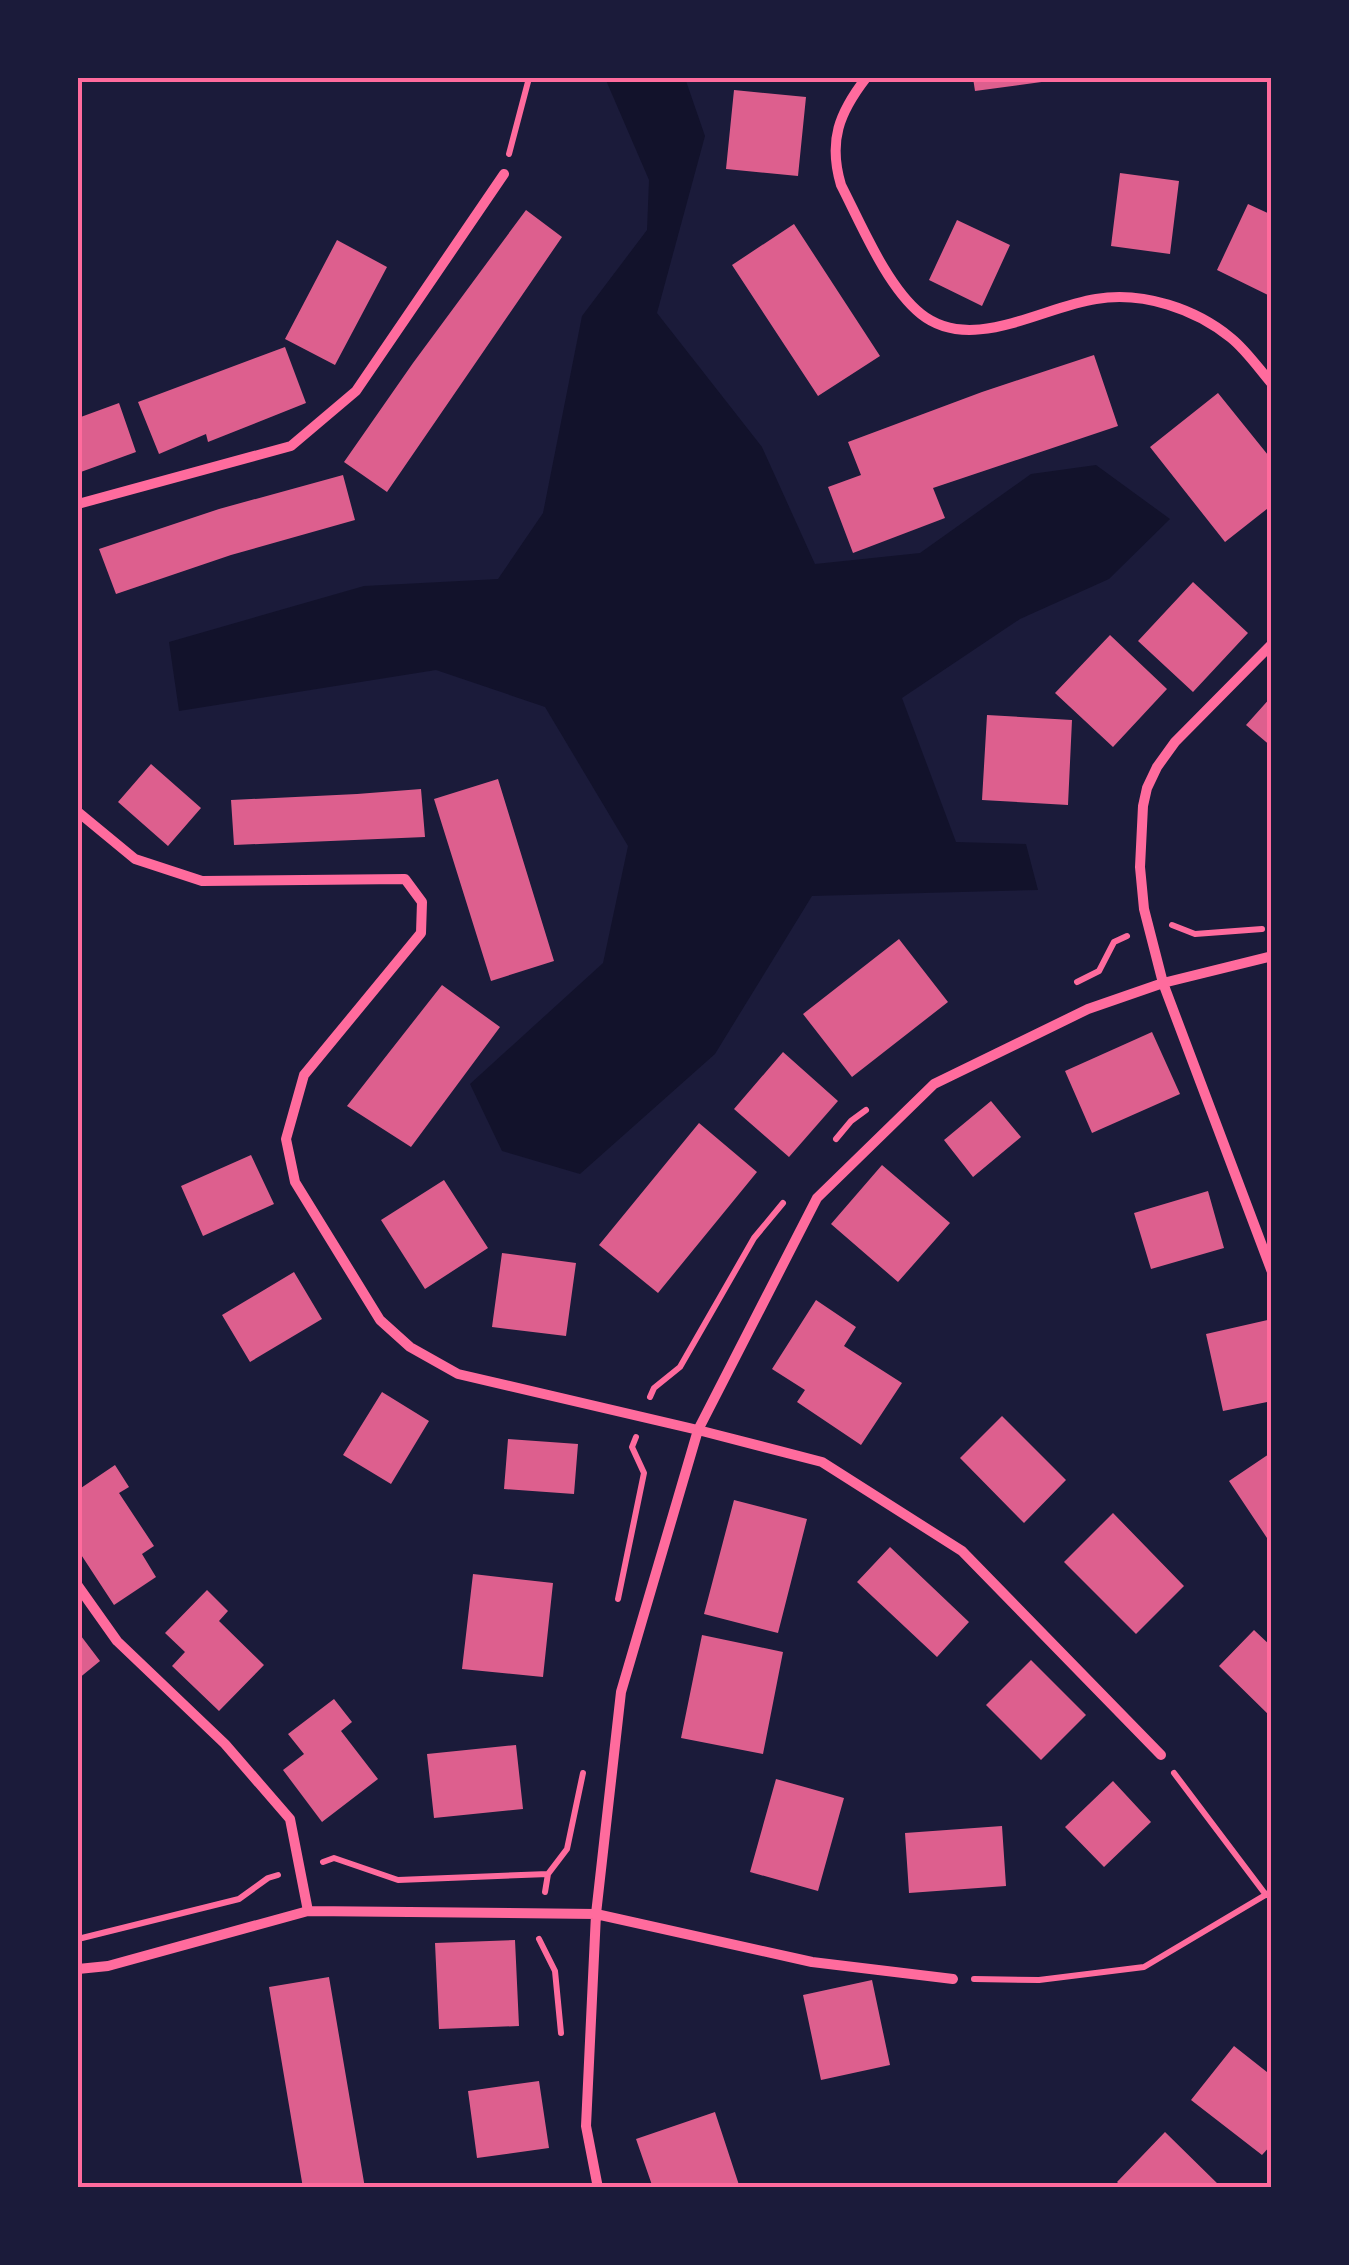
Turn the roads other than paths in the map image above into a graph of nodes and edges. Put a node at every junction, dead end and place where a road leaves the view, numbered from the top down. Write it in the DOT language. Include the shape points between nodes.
graph roads {
  1 [pos="866,78"];
  2 [pos="504,174"];
  3 [pos="1272,384"];
  4 [pos="78,504"];
  5 [pos="1272,644"];
  6 [pos="78,812"];
  7 [pos="1272,956"];
  8 [pos="1163,982"];
  9 [pos="1272,1272"];
  10 [pos="698,1430"];
  11 [pos="78,1586"];
  12 [pos="1161,1755"];
  13 [pos="308,1911"];
  14 [pos="596,1914"];
  15 [pos="78,1969"];
  16 [pos="952,1979"];
  17 [pos="598,2188"];
  1 -- 3 [label="street" via="840,118 836,170 889,276 920,313 948,328 974,330 1100,298 1160,302 1215,326"];
  2 -- 4 [label="street" via="356,391 291,446"];
  5 -- 8 [label="street" via="1175,742 1147,788 1140,867"];
  6 -- 10 [label="street" via="135,859 202,881 404,879 422,902 421,934 304,1075 286,1139 295,1182 380,1320 410,1346 458,1374"];
  7 -- 8 [label="street"];
  8 -- 9 [label="street"];
  8 -- 10 [label="street" via="1088,1008 934,1084 817,1198"];
  10 -- 12 [label="street" via="822,1462 962,1550"];
  10 -- 14 [label="street" via="621,1692"];
  11 -- 13 [label="street" via="117,1642 225,1744 290,1820"];
  13 -- 14 [label="street"];
  13 -- 15 [label="street"];
  14 -- 16 [label="street" via="812,1962"];
  14 -- 17 [label="street" via="586,2126"];
}
